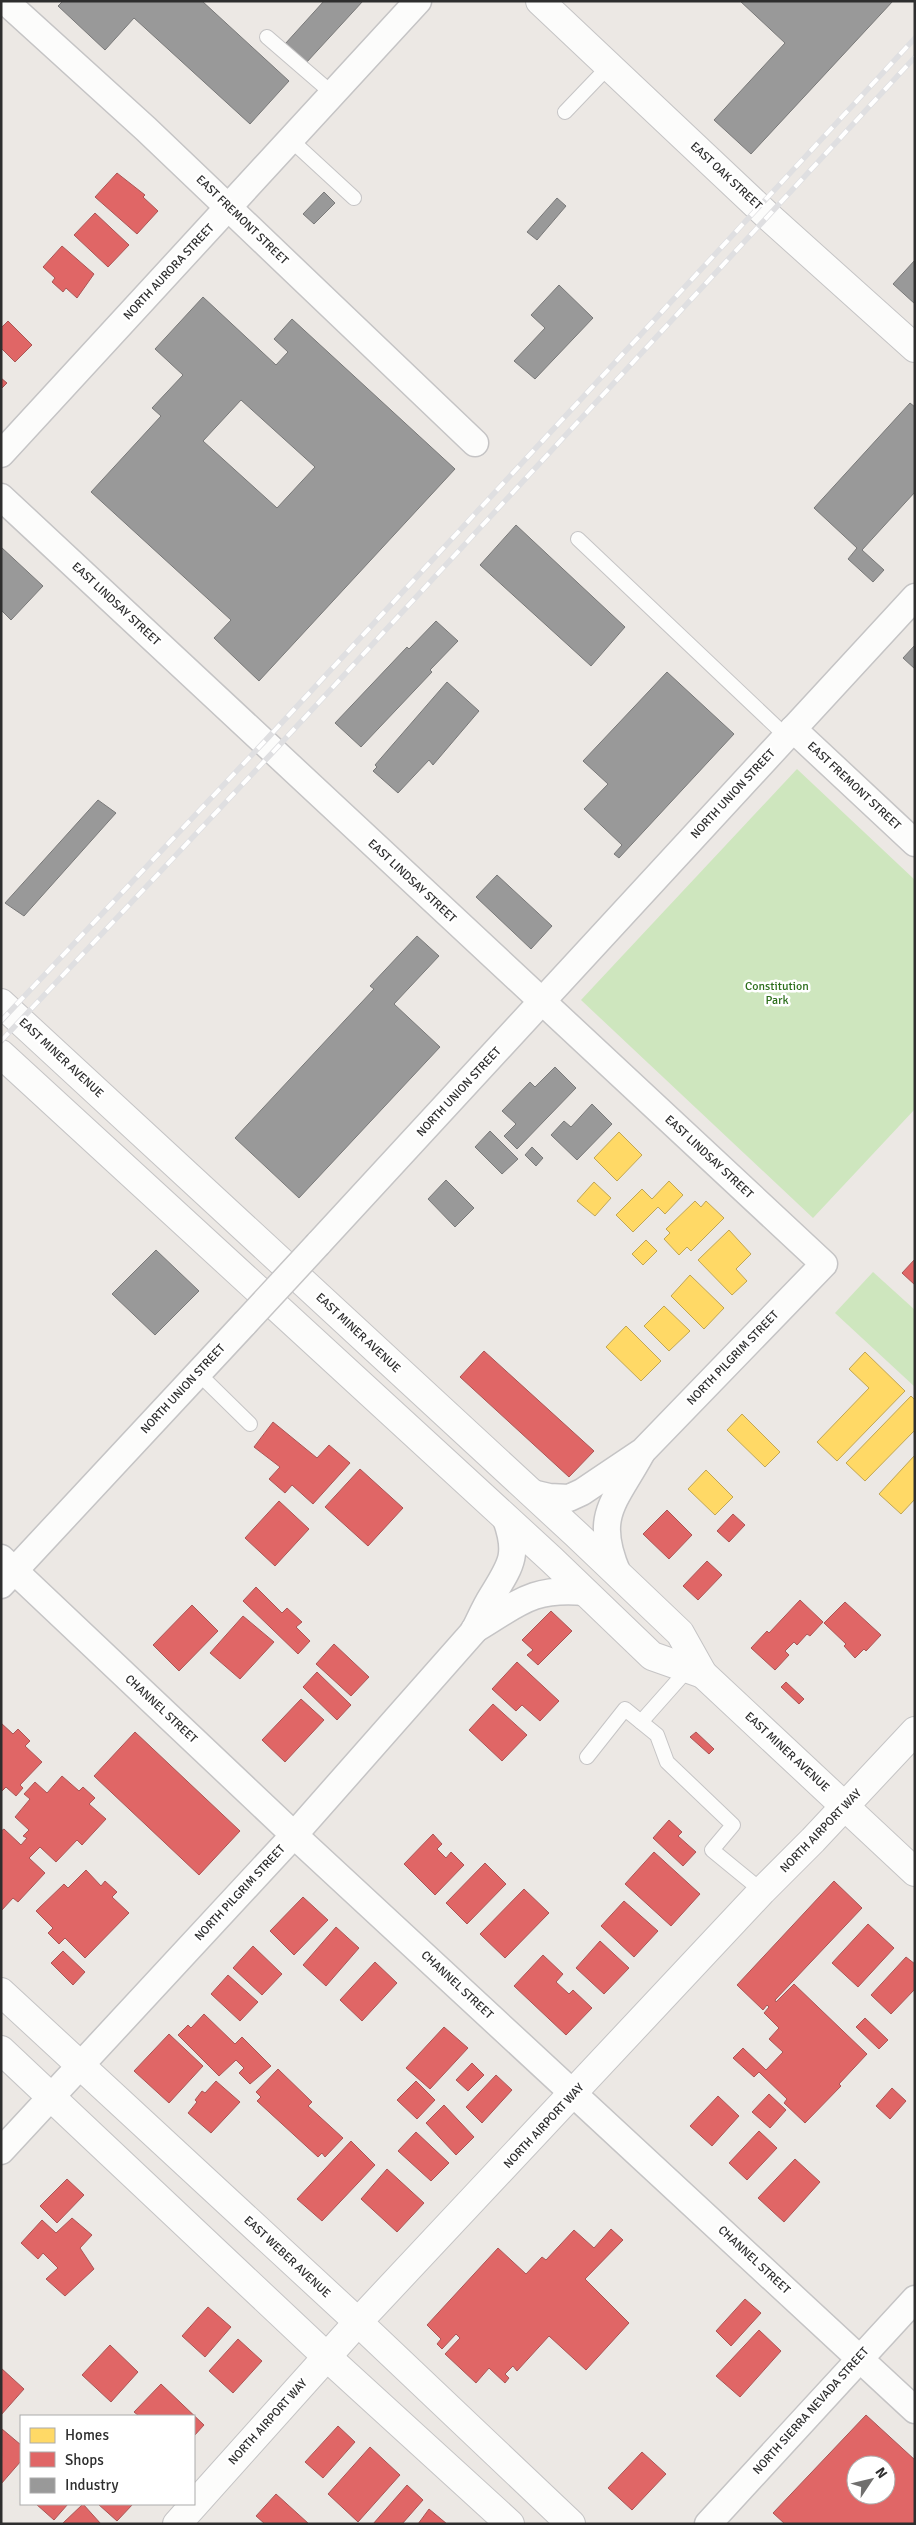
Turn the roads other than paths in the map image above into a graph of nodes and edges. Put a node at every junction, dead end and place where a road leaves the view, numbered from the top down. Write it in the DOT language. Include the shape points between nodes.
graph roads {
  1 [pos="5,1"];
  2 [pos="418,1"];
  3 [pos="540,1"];
  4 [pos="267,37"];
  5 [pos="609,66"];
  6 [pos="333,94"];
  7 [pos="565,112"];
  8 [pos="290,140"];
  9 [pos="354,198"];
  10 [pos="228,207"];
  11 [pos="915,348"];
  12 [pos="475,443"];
  13 [pos="1,454"];
  14 [pos="1,497"];
  15 [pos="578,540"];
  16 [pos="915,597"];
  17 [pos="789,733"];
  18 [pos="915,843"];
  19 [pos="542,1002"];
  20 [pos="1,1003"];
  21 [pos="1,1054"];
  22 [pos="824,1264"];
  23 [pos="198,1373"];
  24 [pos="250,1424"];
  25 [pos="643,1451"];
  26 [pos="532,1493"];
  27 [pos="506,1519"];
  28 [pos="6,1572"];
  29 [pos="618,1574"];
  30 [pos="585,1592"];
  31 [pos="474,1631"];
  32 [pos="696,1671"];
  33 [pos="641,1722"];
  34 [pos="915,1732"];
  35 [pos="587,1757"];
  36 [pos="845,1807"];
  37 [pos="294,1835"];
  38 [pos="915,1872"];
  39 [pos="762,1891"];
  40 [pos="1,1992"];
  41 [pos="1,2050"];
  42 [pos="81,2067"];
  43 [pos="575,2093"];
  44 [pos="52,2097"];
  45 [pos="1,2151"];
  46 [pos="915,2299"];
  47 [pos="358,2322"];
  48 [pos="327,2357"];
  49 [pos="859,2358"];
  50 [pos="915,2410"];
  51 [pos="195,2503"];
  52 [pos="193,2505"];
  53 [pos="176,2524"];
  54 [pos="510,2524"];
  55 [pos="571,2524"];
  56 [pos="708,2524"];
  1 -- 10 [label="street, EAST FREMONT STREET"];
  2 -- 6 [label="street, NORTH AURORA STREET"];
  3 -- 5 [label="main road, EAST OAK STREET"];
  4 -- 6 [label="lane"];
  5 -- 7 [label="lane"];
  5 -- 11 [label="main road, EAST OAK STREET" via="768,216"];
  6 -- 8 [label="street, NORTH AURORA STREET"];
  8 -- 9 [label="lane"];
  8 -- 10 [label="street, NORTH AURORA STREET"];
  10 -- 12 [label="street, EAST FREMONT STREET"];
  10 -- 13 [label="street, NORTH AURORA STREET"];
  14 -- 19 [label="street, EAST LINDSAY STREET"];
  15 -- 17 [label="lane"];
  16 -- 17 [label="street, NORTH UNION STREET"];
  17 -- 18 [label="street, EAST FREMONT STREET"];
  17 -- 19 [label="street, NORTH UNION STREET"];
  19 -- 22 [label="street, EAST LINDSAY STREET"];
  19 -- 23 [label="street, NORTH UNION STREET, bridge"];
  20 -- 26 [label="main road, EAST MINER AVENUE"];
  21 -- 27 [label="main road, EAST MINER AVENUE"];
  22 -- 25 [label="street, NORTH PILGRIM STREET"];
  23 -- 24 [label="lane"];
  23 -- 28 [label="street, NORTH UNION STREET"];
  25 -- 26 [label="street, NORTH PILGRIM STREET" via="569,1498"];
  25 -- 29 [label="street, NORTH PILGRIM STREET" via="607,1517 609,1552"];
  26 -- 29 [label="main road, EAST MINER AVENUE"];
  27 -- 30 [label="main road, EAST MINER AVENUE"];
  27 -- 31 [label="street, NORTH PILGRIM STREET" via="513,1538 512,1556 506,1574"];
  28 -- 37 [label="street, CHANNEL STREET"];
  29 -- 32 [label="main road, EAST MINER AVENUE" via="680,1633"];
  30 -- 31 [label="street, NORTH PILGRIM STREET" via="560,1590 538,1593"];
  30 -- 32 [label="main road, EAST MINER AVENUE" via="652,1656"];
  31 -- 37 [label="street, NORTH PILGRIM STREET"];
  32 -- 33 [label="lane"];
  32 -- 36 [label="main road, EAST MINER AVENUE"];
  33 -- 35 [label="lane" via="625,1709"];
  33 -- 39 [label="lane" via="657,1735 667,1762 733,1825 712,1850"];
  34 -- 36 [label="main road, NORTH AIRPORT WAY"];
  36 -- 38 [label="main road, EAST MINER AVENUE"];
  36 -- 39 [label="main road, NORTH AIRPORT WAY"];
  37 -- 42 [label="street, NORTH PILGRIM STREET"];
  37 -- 43 [label="street, CHANNEL STREET"];
  39 -- 43 [label="main road, NORTH AIRPORT WAY"];
  40 -- 42 [label="main road, EAST WEBER AVENUE"];
  41 -- 44 [label="main road"];
  42 -- 44 [label="street, NORTH PILGRIM STREET"];
  42 -- 47 [label="main road, EAST WEBER AVENUE"];
  43 -- 47 [label="main road, NORTH AIRPORT WAY"];
  43 -- 49 [label="street, CHANNEL STREET"];
  44 -- 45 [label="street, NORTH PILGRIM STREET"];
  44 -- 48 [label="main road"];
  46 -- 49 [label="street, NORTH SIERRA NEVADA STREET"];
  47 -- 48 [label="main road, NORTH AIRPORT WAY"];
  47 -- 55 [label="main road, EAST WEBER AVENUE"];
  48 -- 51 [label="main road, NORTH AIRPORT WAY"];
  48 -- 54 [label="main road"];
  49 -- 50 [label="street, CHANNEL STREET"];
  49 -- 56 [label="street, NORTH SIERRA NEVADA STREET"];
  52 -- 53 [label="main road, NORTH AIRPORT WAY"];
}
